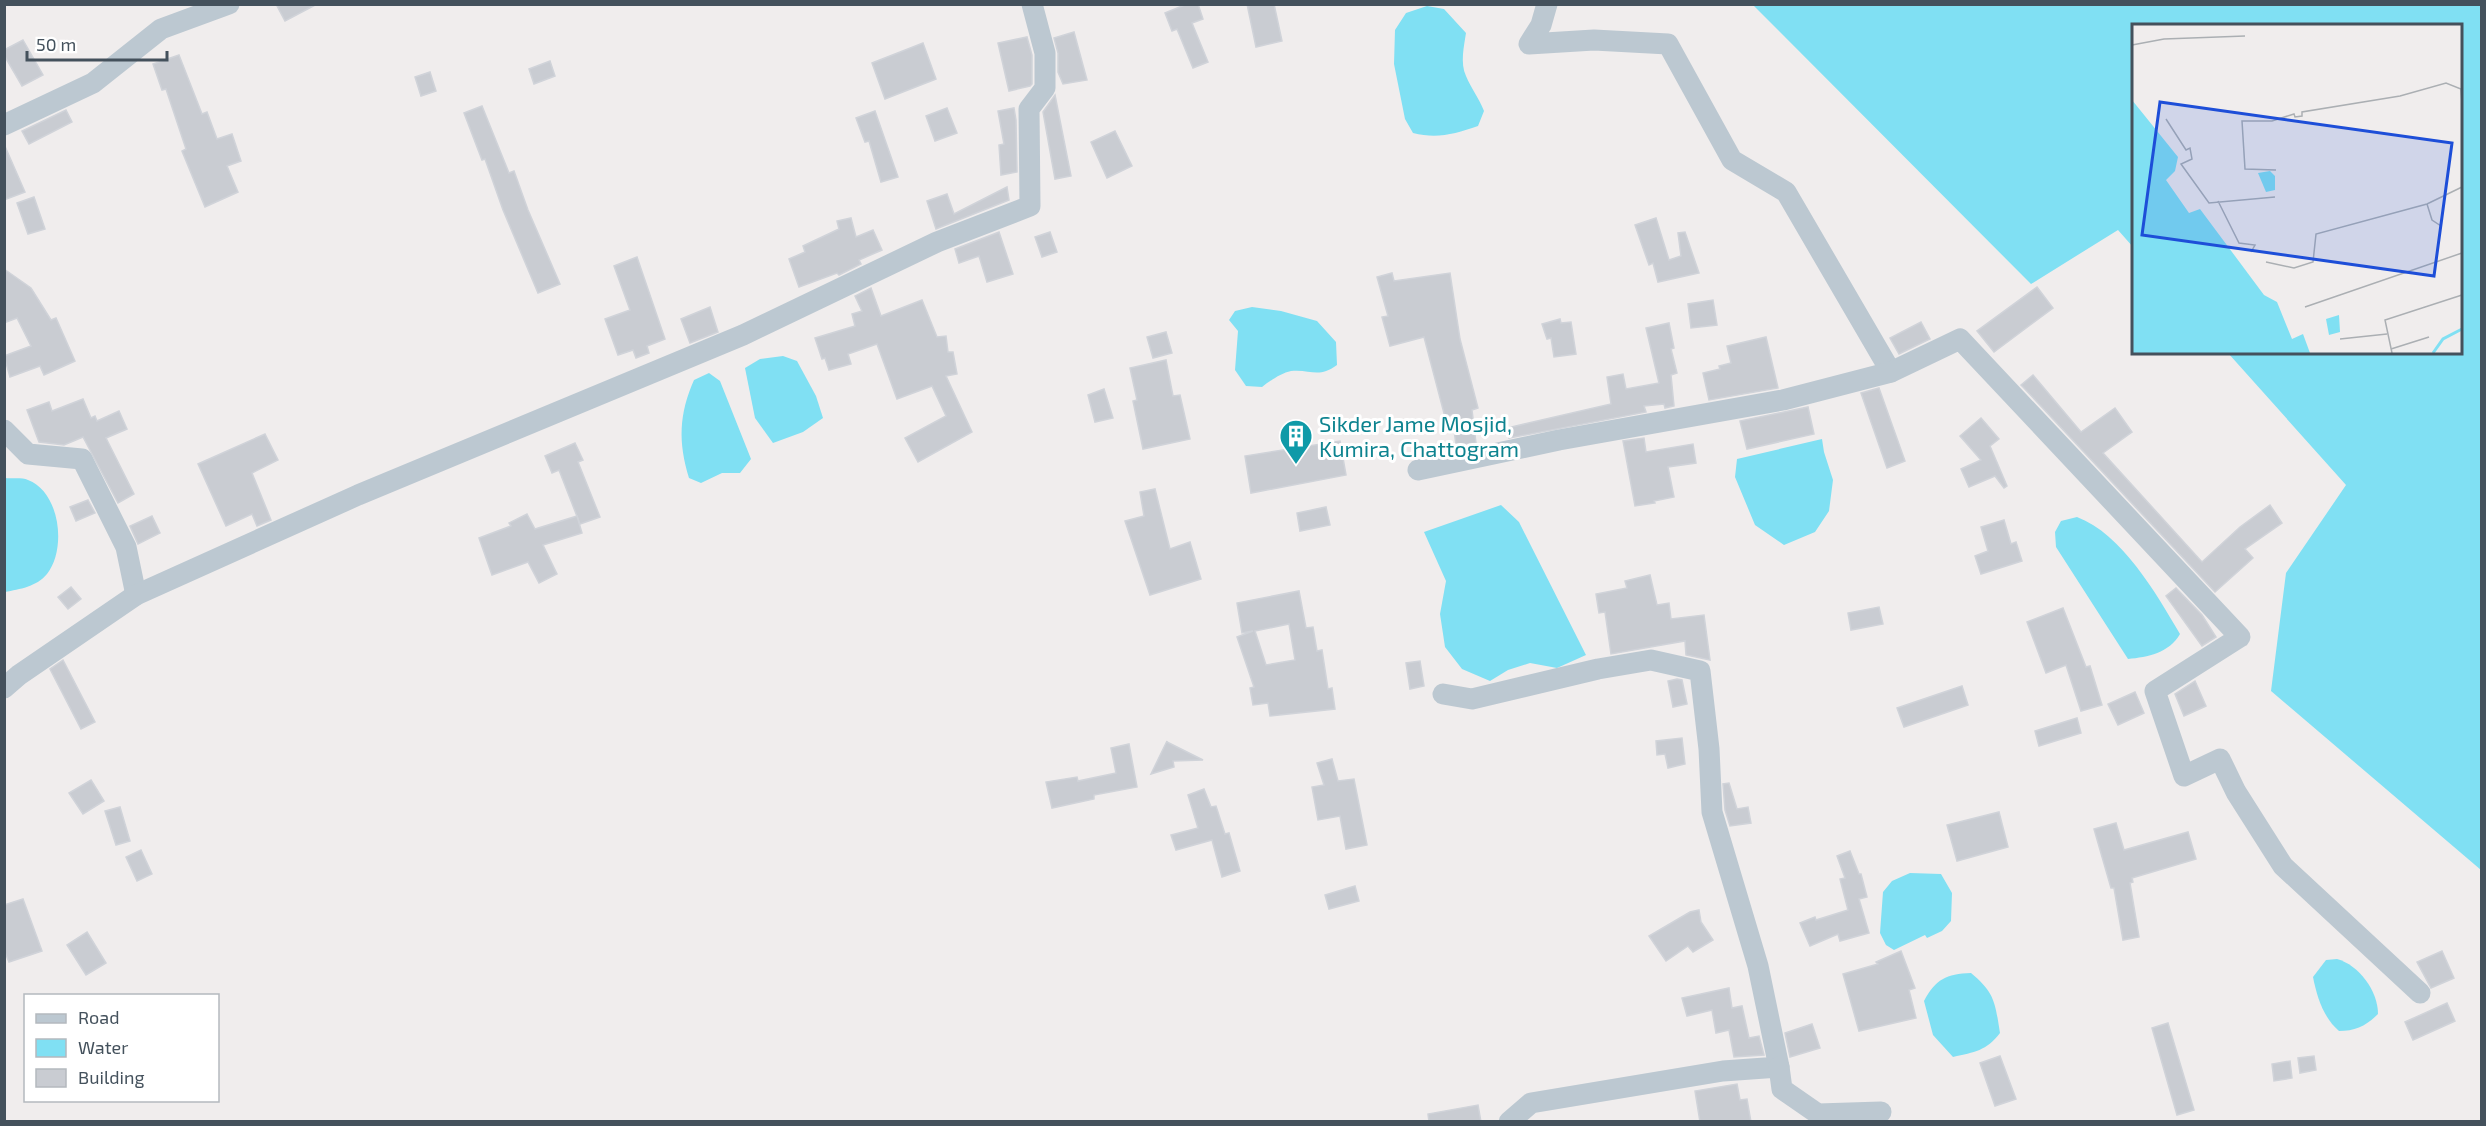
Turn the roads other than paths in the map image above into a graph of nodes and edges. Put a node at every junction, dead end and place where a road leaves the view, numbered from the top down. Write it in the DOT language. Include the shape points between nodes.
graph roads {
  1 [pos="230,4"];
  2 [pos="1032,4"];
  3 [pos="1547,4"];
  4 [pos="4,125"];
  5 [pos="1891,372"];
  6 [pos="4,430"];
  7 [pos="1418,470"];
  8 [pos="136,595"];
  9 [pos="4,688"];
  10 [pos="1443,694"];
  11 [pos="2420,993"];
  12 [pos="1779,1067"];
  13 [pos="1881,1112"];
  14 [pos="1509,1122"];
  1 -- 4 [label="street" via="161,29 93,83"];
  2 -- 8 [label="street" via="1045,53 1045,88 1029,109 1030,206 937,242 743,336 358,495"];
  3 -- 5 [label="street" via="1541,25 1529,44 1594,40 1668,44 1732,160 1786,192"];
  5 -- 7 [label="street" via="1783,400"];
  5 -- 11 [label="street" via="1960,339 2240,637 2155,691 2184,776 2220,759 2283,866"];
  6 -- 8 [label="street" via="28,454 82,459 126,547"];
  8 -- 9 [label="street"];
  10 -- 12 [label="street" via="1472,699 1651,660 1700,670 1712,812 1758,966"];
  12 -- 13 [label="street" via="1782,1089 1818,1114"];
  12 -- 14 [label="street" via="1723,1071 1531,1103"];
}
